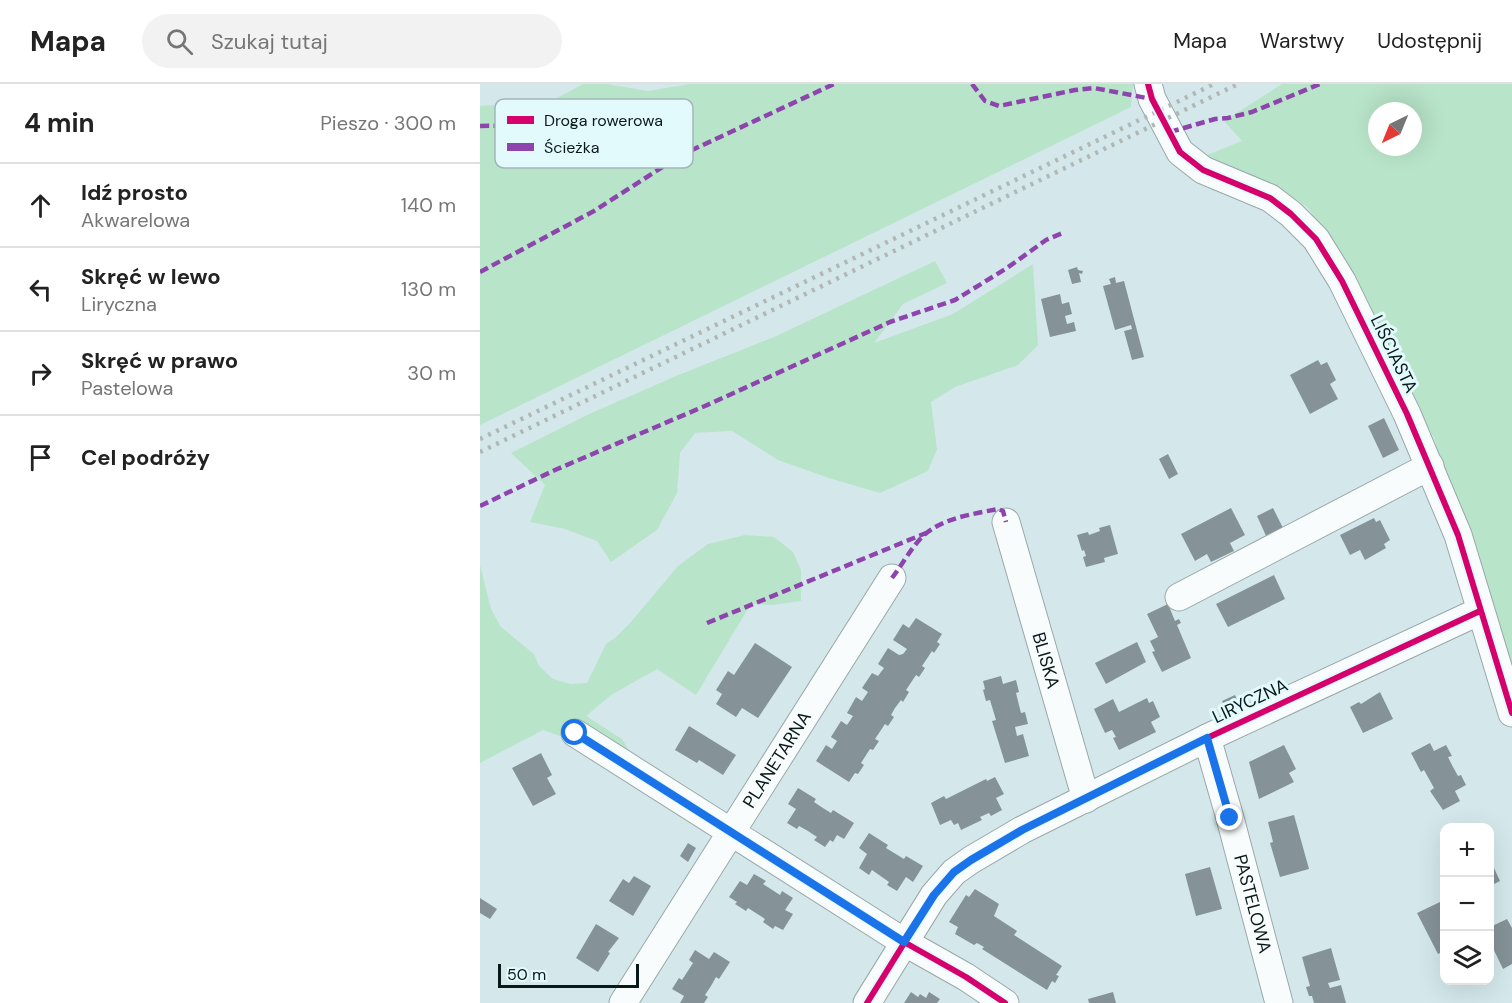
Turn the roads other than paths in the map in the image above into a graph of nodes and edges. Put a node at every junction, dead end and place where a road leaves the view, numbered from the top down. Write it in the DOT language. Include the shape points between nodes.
graph roads {
  1 [pos="1148,84"];
  2 [pos="1430,466"];
  3 [pos="1006,522"];
  4 [pos="892,578"];
  5 [pos="1179,597"];
  6 [pos="1480,611"];
  7 [pos="1512,713"];
  8 [pos="575,733"];
  9 [pos="1207,738"];
  10 [pos="1086,799"];
  11 [pos="732,831"];
  12 [pos="904,942"];
  13 [pos="623,1003"];
  14 [pos="867,1003"];
  15 [pos="1005,1003"];
  16 [pos="1279,1003"];
  1 -- 2 [label="street, LIŚCIASTA" via="1180,152 1203,171 1270,198 1316,238 1342,281"];
  2 -- 5 [label="street"];
  2 -- 6 [label="street, LIŚCIASTA" via="1458,535"];
  3 -- 10 [label="street, BLISKA"];
  4 -- 11 [label="street, PLANETARNA"];
  6 -- 7 [label="street, LIŚCIASTA"];
  6 -- 9 [label="street, LIRYCZNA"];
  8 -- 11 [label="street"];
  9 -- 10 [label="street, LIRYCZNA"];
  9 -- 16 [label="street, PASTELOWA"];
  10 -- 12 [label="street, LIRYCZNA" via="1022,830 954,872"];
  11 -- 12 [label="street"];
  11 -- 13 [label="street, PLANETARNA"];
  12 -- 14 [label="street, LIRYCZNA"];
  12 -- 15 [label="street"];
}
